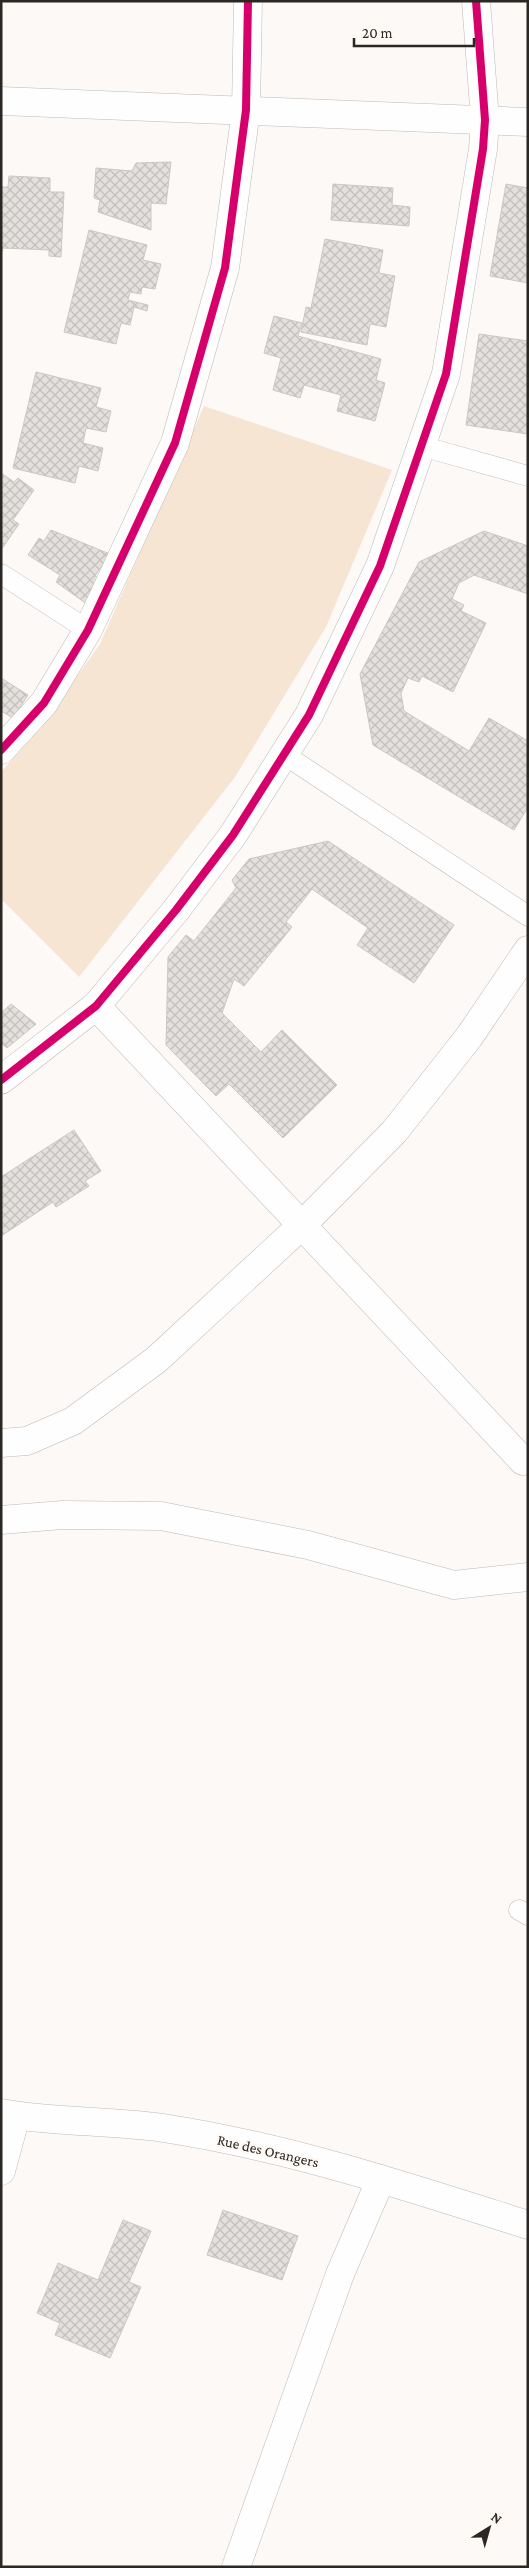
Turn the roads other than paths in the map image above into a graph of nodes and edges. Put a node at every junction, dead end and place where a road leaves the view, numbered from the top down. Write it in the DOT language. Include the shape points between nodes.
graph roads {
  1 [pos="248,1"];
  2 [pos="476,1"];
  3 [pos="1,100"];
  4 [pos="246,110"];
  5 [pos="485,120"];
  6 [pos="528,122"];
  7 [pos="421,446"];
  8 [pos="528,476"];
  9 [pos="1,574"];
  10 [pos="88,630"];
  11 [pos="1,750"];
  12 [pos="285,756"];
  13 [pos="528,916"];
  14 [pos="528,950"];
  15 [pos="96,1006"];
  16 [pos="1,1080"];
  17 [pos="301,1226"];
  18 [pos="1,1444"];
  19 [pos="523,1461"];
  20 [pos="1,1520"];
  21 [pos="528,1577"];
  22 [pos="9,2114"];
  23 [pos="1,2171"];
  24 [pos="381,2179"];
  25 [pos="528,2225"];
  26 [pos="236,2567"];
  1 -- 4 [label="street"];
  2 -- 5 [label="street"];
  3 -- 4 [label="street"];
  4 -- 5 [label="street"];
  4 -- 10 [label="street" via="225,268 175,443"];
  5 -- 6 [label="street"];
  5 -- 7 [label="street" via="446,374"];
  7 -- 8 [label="lane"];
  7 -- 12 [label="street" via="380,566 309,715"];
  9 -- 10 [label="lane"];
  10 -- 11 [label="street" via="44,703"];
  12 -- 13 [label="lane"];
  12 -- 15 [label="street" via="233,835"];
  14 -- 17 [label="street" via="469,1037 394,1132"];
  15 -- 16 [label="street"];
  15 -- 17 [label="street"];
  17 -- 18 [label="street" via="156,1360 73,1421 28,1441"];
  17 -- 19 [label="street"];
  20 -- 21 [label="street" via="62,1515 161,1516 308,1545 454,1585"];
  22 -- 23 [label="street"];
  22 -- 24 [label="street, Rue des Orangers" via="162,2128 271,2149"];
  24 -- 25 [label="street, Rue des Orangers"];
  24 -- 26 [label="street" via="340,2274"];
}
